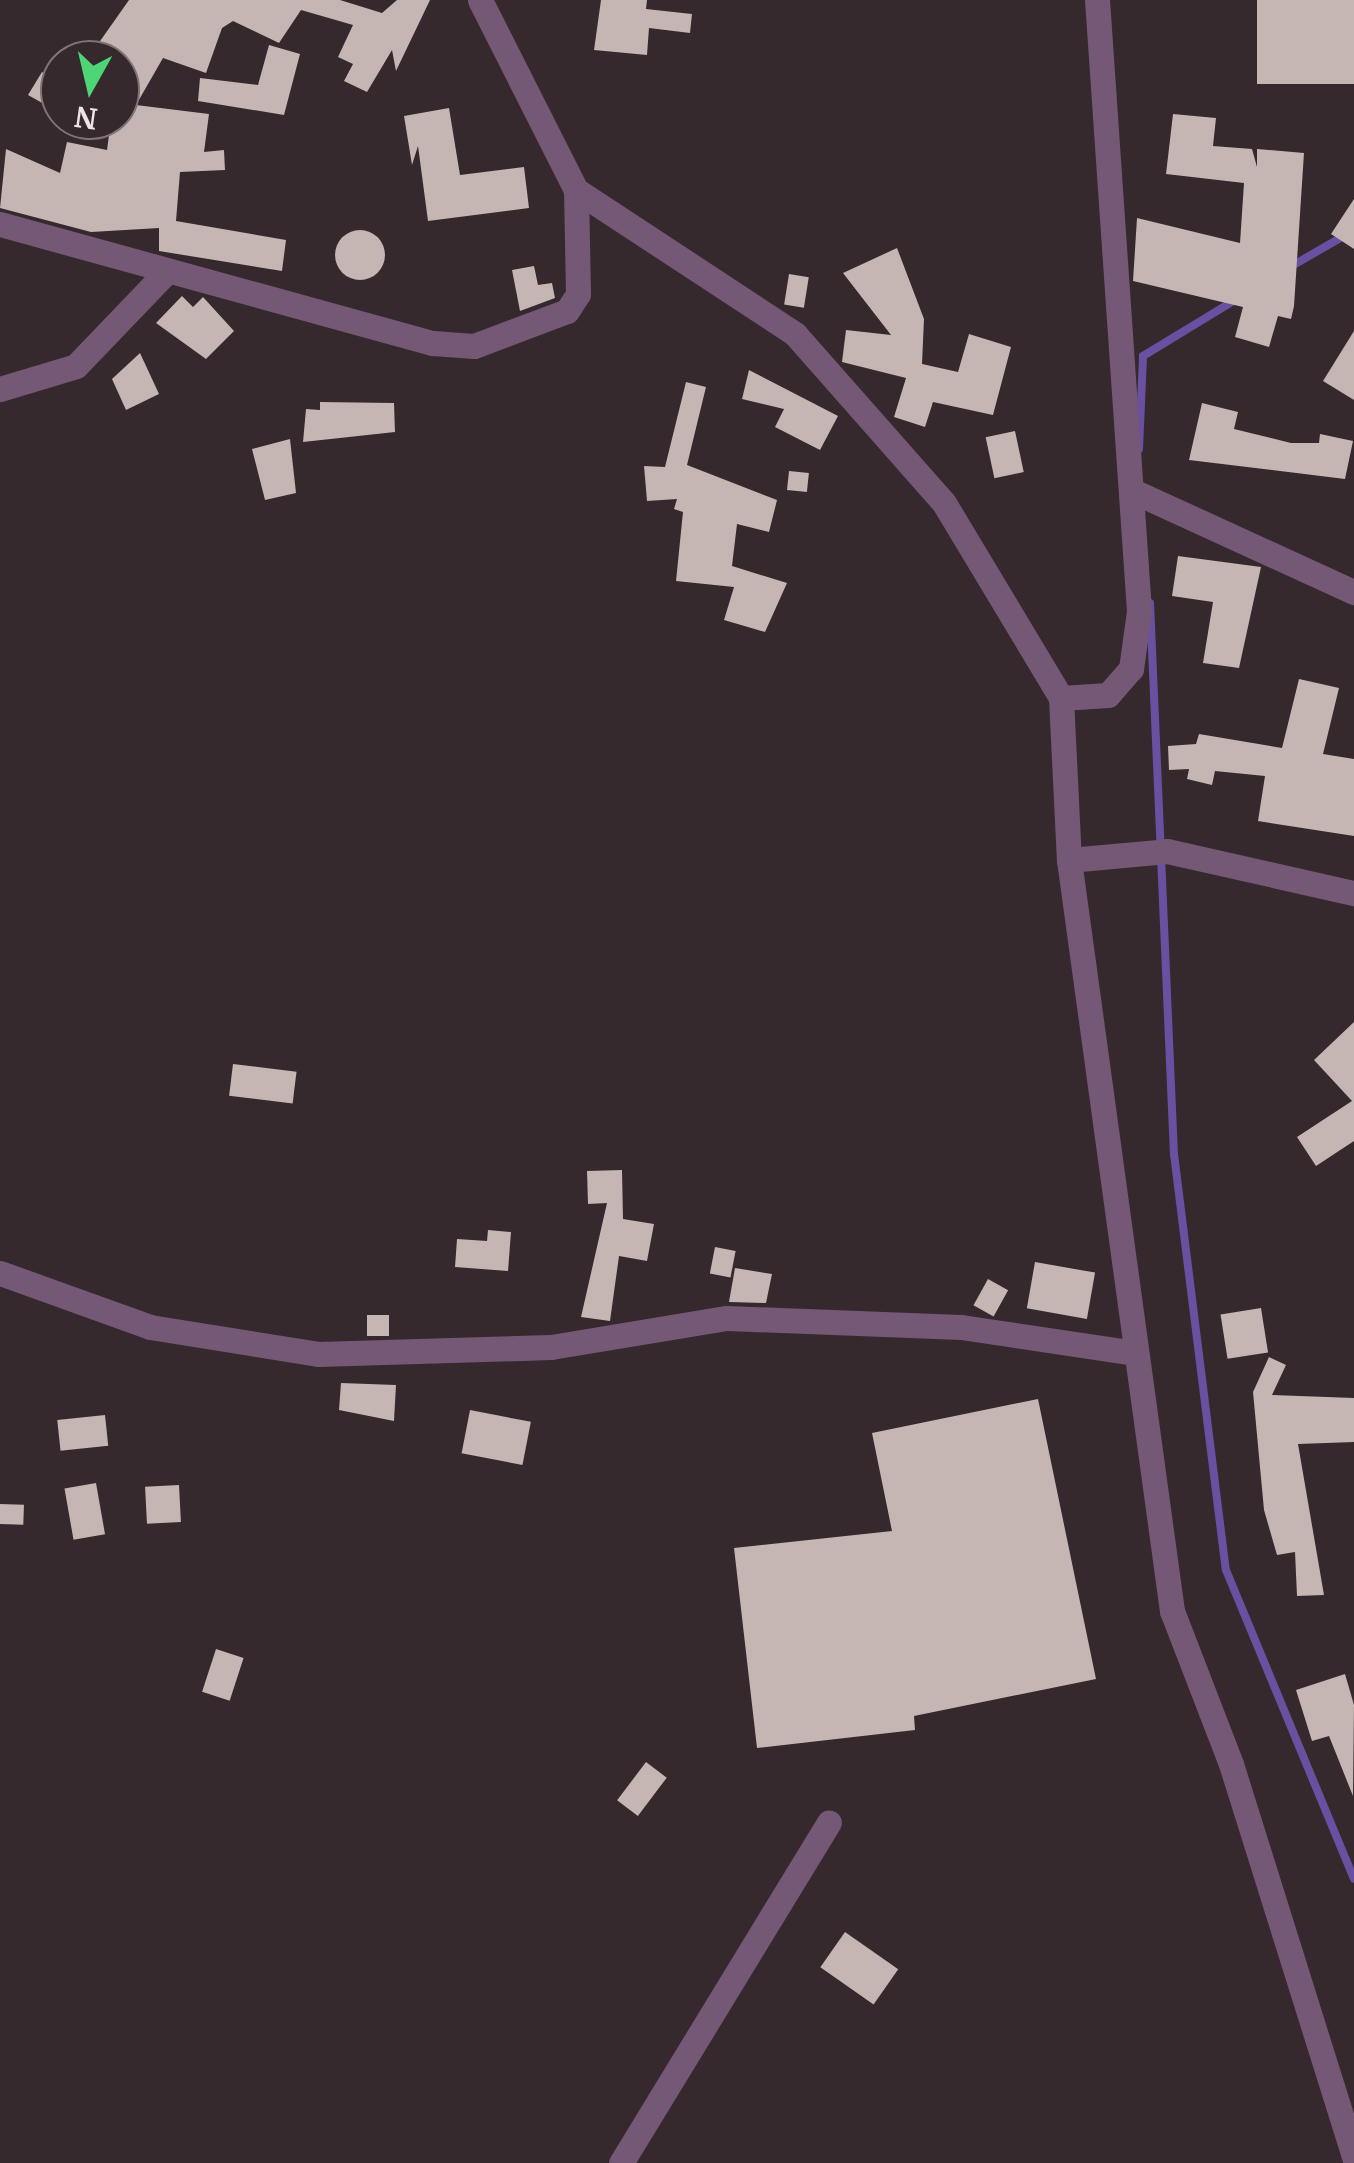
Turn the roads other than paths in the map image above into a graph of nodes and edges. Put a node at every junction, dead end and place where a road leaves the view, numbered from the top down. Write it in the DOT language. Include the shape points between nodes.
graph roads {
  1 [pos="480,0"];
  2 [pos="1097,0"];
  3 [pos="576,190"];
  4 [pos="0,224"];
  5 [pos="168,271"];
  6 [pos="0,389"];
  7 [pos="1133,491"];
  8 [pos="1354,592"];
  9 [pos="1061,698"];
  10 [pos="1069,860"];
  11 [pos="1354,893"];
  12 [pos="0,1273"];
  13 [pos="1136,1353"];
  14 [pos="830,1822"];
  15 [pos="1354,2157"];
  16 [pos="621,2163"];
  1 -- 3 [label="street"];
  2 -- 7 [label="street"];
  3 -- 5 [label="street" via="578,294 567,311 474,346 433,343"];
  3 -- 9 [label="street" via="795,334 944,503"];
  4 -- 5 [label="street"];
  5 -- 6 [label="street" via="76,366"];
  7 -- 8 [label="street"];
  7 -- 9 [label="street" via="1139,611 1131,669 1108,695"];
  9 -- 10 [label="street"];
  10 -- 11 [label="street" via="1167,851"];
  10 -- 13 [label="street"];
  12 -- 13 [label="street" via="150,1328 318,1354 551,1348 727,1318 961,1327"];
  13 -- 15 [label="street" via="1172,1611 1231,1764"];
  14 -- 16 [label="street"];
}
